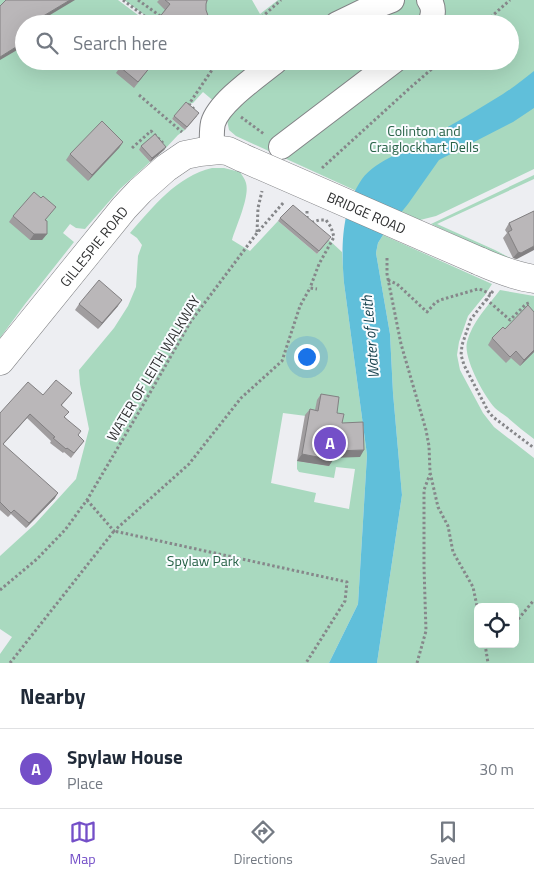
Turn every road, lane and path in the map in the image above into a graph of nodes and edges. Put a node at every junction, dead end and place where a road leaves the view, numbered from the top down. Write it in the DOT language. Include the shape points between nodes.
graph roads {
  1 [pos="123,0"];
  2 [pos="138,0"];
  3 [pos="281,0"];
  4 [pos="392,0"];
  5 [pos="429,0"];
  6 [pos="510,0"];
  7 [pos="143,15"];
  8 [pos="158,15"];
  9 [pos="264,15"];
  10 [pos="356,15"];
  11 [pos="432,15"];
  12 [pos="493,15"];
  13 [pos="213,70"];
  14 [pos="265,70"];
  15 [pos="382,70"];
  16 [pos="432,70"];
  17 [pos="139,95"];
  18 [pos="194,97"];
  19 [pos="225,105"];
  20 [pos="182,132"];
  21 [pos="167,147"];
  22 [pos="281,147"];
  23 [pos="132,148"];
  24 [pos="206,151"];
  25 [pos="320,170"];
  26 [pos="290,197"];
  27 [pos="334,236"];
  28 [pos="387,258"];
  29 [pos="534,279"];
  30 [pos="388,280"];
  31 [pos="310,288"];
  32 [pos="318,290"];
  33 [pos="486,299"];
  34 [pos="534,301"];
  35 [pos="0,361"];
  36 [pos="534,448"];
  37 [pos="430,472"];
  38 [pos="87,500"];
  39 [pos="114,530"];
  40 [pos="0,590"];
  41 [pos="534,600"];
  42 [pos="476,603"];
  43 [pos="519,617"];
  44 [pos="486,648"];
  45 [pos="10,663"];
  46 [pos="306,663"];
  47 [pos="417,663"];
  48 [pos="488,663"];
  1 -- 7 [label="path"];
  2 -- 8 [label="path"];
  3 -- 9 [label="path"];
  4 -- 10 [label="lane"];
  5 -- 11 [label="lane" via="433,6"];
  6 -- 12 [label="path"];
  13 -- 18 [label="path"];
  14 -- 19 [label="lane"];
  15 -- 22 [label="lane"];
  16 -- 25 [label="path"];
  17 -- 20 [label="path"];
  19 -- 22 [label="path"];
  19 -- 24 [label="lane" via="216,115"];
  21 -- 23 [label="path" via="151,131"];
  24 -- 29 [label="main road, BRIDGE ROAD, bridge" via="228,152 500,270"];
  24 -- 35 [label="main road, GILLESPIE ROAD" via="179,158 140,191"];
  26 -- 38 [label="path, WATER OF LEITH WALKWAY" via="257,233 191,321"];
  27 -- 31 [label="path"];
  28 -- 30 [label="path"];
  30 -- 33 [label="path" via="397,284 427,312 440,300 478,290 492,293"];
  30 -- 37 [label="path" via="401,344 426,430"];
  31 -- 32 [label="path"];
  31 -- 39 [label="path" via="300,306 282,361 241,398 189,464"];
  33 -- 34 [label="path" via="510,320 526,304"];
  33 -- 36 [label="path" via="471,319 462,345 464,365 493,417"];
  37 -- 42 [label="path" via="453,552 472,587"];
  37 -- 47 [label="path" via="424,490 426,631"];
  38 -- 39 [label="path"];
  38 -- 40 [label="path, WATER OF LEITH WALKWAY" via="66,530"];
  39 -- 45 [label="path"];
  39 -- 46 [label="path" via="346,582 344,601"];
  41 -- 43 [label="path"];
  44 -- 48 [label="path"];
}
